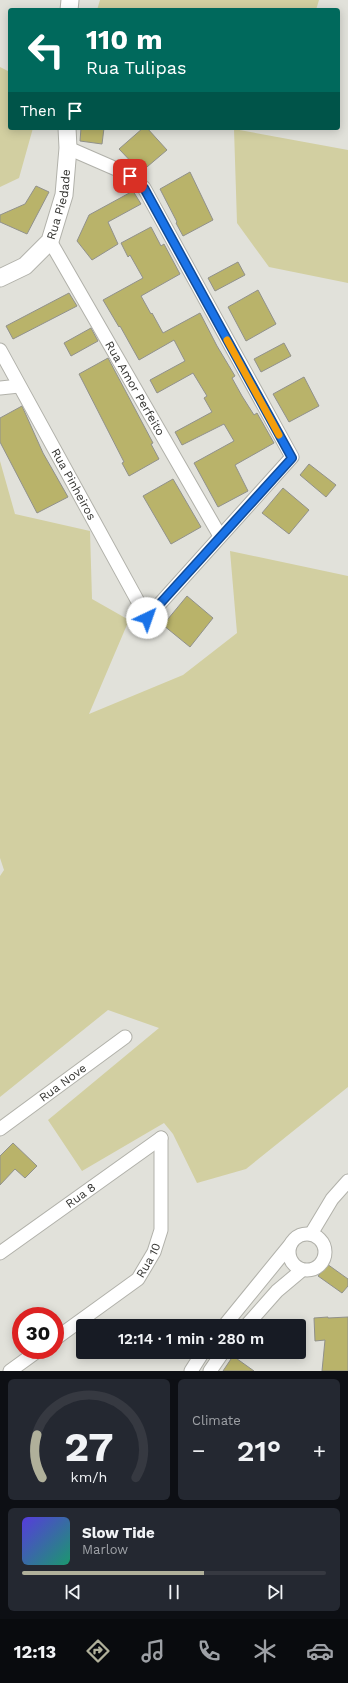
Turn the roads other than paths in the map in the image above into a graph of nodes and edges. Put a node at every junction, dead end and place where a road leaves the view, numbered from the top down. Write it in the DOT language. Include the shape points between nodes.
graph roads {
  1 [pos="67,130"];
  2 [pos="68,148"];
  3 [pos="50,241"];
  4 [pos="0,278"];
  5 [pos="0,350"];
  6 [pos="19,386"];
  7 [pos="0,388"];
  8 [pos="220,536"];
  9 [pos="125,1037"];
  10 [pos="0,1129"];
  11 [pos="161,1138"];
  12 [pos="348,1181"];
  13 [pos="311,1234"];
  14 [pos="290,1245"];
  15 [pos="0,1253"];
  16 [pos="302,1270"];
  17 [pos="230,1319"];
  18 [pos="252,1319"];
  19 [pos="64,1332"];
  20 [pos="27,1359"];
  21 [pos="199,1359"];
  22 [pos="218,1359"];
  23 [pos="10,1371"];
  24 [pos="191,1371"];
  25 [pos="210,1371"];
  1 -- 2 [label="street, Rua Piedade"];
  2 -- 3 [label="street, Rua Piedade" via="64,195"];
  2 -- 8 [label="street" via="130,176 144,188 292,458"];
  3 -- 4 [label="street, Rua Piedade" via="25,266"];
  3 -- 8 [label="street, Rua Amor Perfeito"];
  5 -- 6 [label="street, Rua Pinheiros"];
  6 -- 7 [label="street"];
  6 -- 8 [label="street, Rua Pinheiros" via="147,618"];
  9 -- 10 [label="street, Rua Nove"];
  11 -- 15 [label="street, Rua 8"];
  11 -- 19 [label="street, Rua 10" via="161,1230 154,1252 138,1279"];
  12 -- 13 [label="street" via="332,1199"];
  13 -- 14 [label="street" via="299,1236"];
  13 -- 16 [label="street" via="324,1244 325,1256 314,1269"];
  14 -- 16 [label="street" via="290,1257"];
  14 -- 17 [label="street"];
  16 -- 18 [label="street" via="277,1291"];
  20 -- 23 [label="street"];
  21 -- 24 [label="street"];
  22 -- 25 [label="street"];
}
